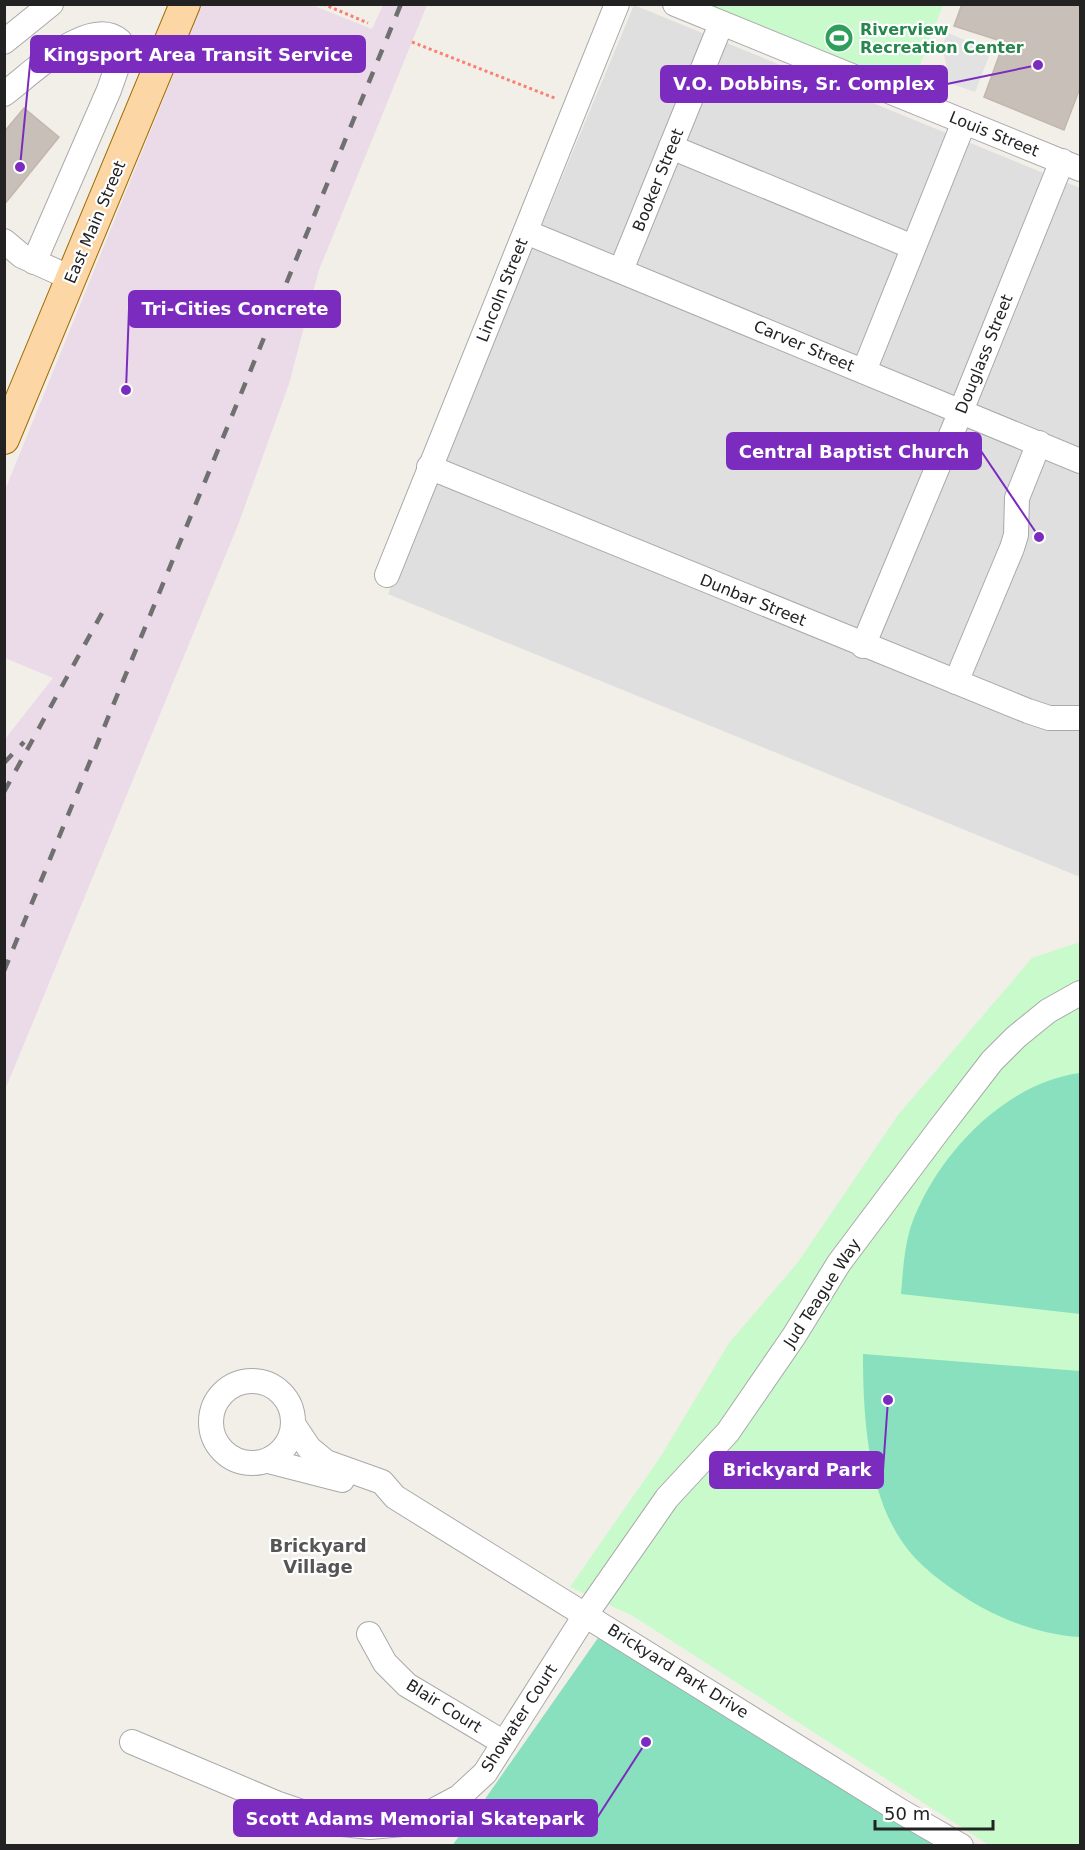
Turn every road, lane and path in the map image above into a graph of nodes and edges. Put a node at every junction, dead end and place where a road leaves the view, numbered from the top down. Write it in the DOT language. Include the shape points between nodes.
graph roads {
  1 [pos="51,4"];
  2 [pos="185,4"];
  3 [pos="323,4"];
  4 [pos="617,4"];
  5 [pos="675,4"];
  6 [pos="368,22"];
  7 [pos="721,24"];
  8 [pos="4,42"];
  9 [pos="412,42"];
  10 [pos="4,94"];
  11 [pos="576,106"];
  12 [pos="964,122"];
  13 [pos="671,147"];
  14 [pos="1071,165"];
  15 [pos="526,232"];
  16 [pos="4,242"];
  17 [pos="913,247"];
  18 [pos="34,261"];
  19 [pos="621,270"];
  20 [pos="71,278"];
  21 [pos="864,370"];
  22 [pos="961,411"];
  23 [pos="4,439"];
  24 [pos="1038,443"];
  25 [pos="1080,461"];
  26 [pos="429,467"];
  27 [pos="387,575"];
  28 [pos="863,645"];
  29 [pos="956,682"];
  30 [pos="1080,718"];
  31 [pos="1080,993"];
  32 [pos="293,1424"];
  33 [pos="268,1461"];
  34 [pos="395,1497"];
  35 [pos="586,1614"];
  36 [pos="369,1634"];
  37 [pos="132,1742"];
  38 [pos="504,1743"];
  39 [pos="961,1845"];
  1 -- 8 [label="street"];
  2 -- 20 [label="main road, East Main Street"];
  3 -- 6 [label="path"];
  4 -- 11 [label="street, Lincoln Street"];
  5 -- 7 [label="street, Louis Street"];
  7 -- 12 [label="street, Louis Street"];
  7 -- 13 [label="street, Booker Street"];
  9 -- 11 [label="path"];
  10 -- 18 [label="street" via="82,36 113,34 120,40 122,53 109,90"];
  11 -- 15 [label="street, Lincoln Street"];
  12 -- 14 [label="street, Louis Street"];
  12 -- 17 [label="street"];
  13 -- 17 [label="street"];
  13 -- 19 [label="street, Booker Street"];
  14 -- 22 [label="street, Douglass Street"];
  15 -- 19 [label="street, Carver Street"];
  15 -- 26 [label="street, Lincoln Street"];
  16 -- 18 [label="street"];
  17 -- 21 [label="street"];
  18 -- 20 [label="street"];
  19 -- 21 [label="street, Carver Street"];
  20 -- 23 [label="main road, East Main Street"];
  21 -- 22 [label="street, Carver Street"];
  22 -- 24 [label="street, Carver Street"];
  22 -- 28 [label="street, Douglass Street"];
  24 -- 25 [label="street, Carver Street"];
  24 -- 29 [label="street" via="1017,498 1012,548"];
  26 -- 27 [label="street, Lincoln Street"];
  26 -- 28 [label="street, Dunbar Street"];
  28 -- 29 [label="street, Dunbar Street"];
  29 -- 30 [label="street, Dunbar Street" via="1049,718"];
  31 -- 35 [label="street, Jud Teague Way" via="1048,1011 992,1061 839,1263 728,1432 667,1498"];
  32 -- 33 [label="street" via="288,1443"];
  32 -- 33 [label="street" via="289,1404 270,1385 243,1382 220,1396 210,1422 219,1448 241,1463"];
  32 -- 34 [label="street, Brickyard Park Drive" via="309,1448 326,1462 382,1482"];
  33 -- 34 [label="street, Brickyard Park Drive"];
  34 -- 35 [label="street, Brickyard Park Drive"];
  35 -- 38 [label="street, Showater Court"];
  35 -- 39 [label="street, Brickyard Park Drive"];
  36 -- 38 [label="street, Blair Court" via="385,1663 407,1685"];
  37 -- 38 [label="street, Showater Court" via="276,1803 334,1823 370,1827 402,1824 459,1797 485,1773"];
}
